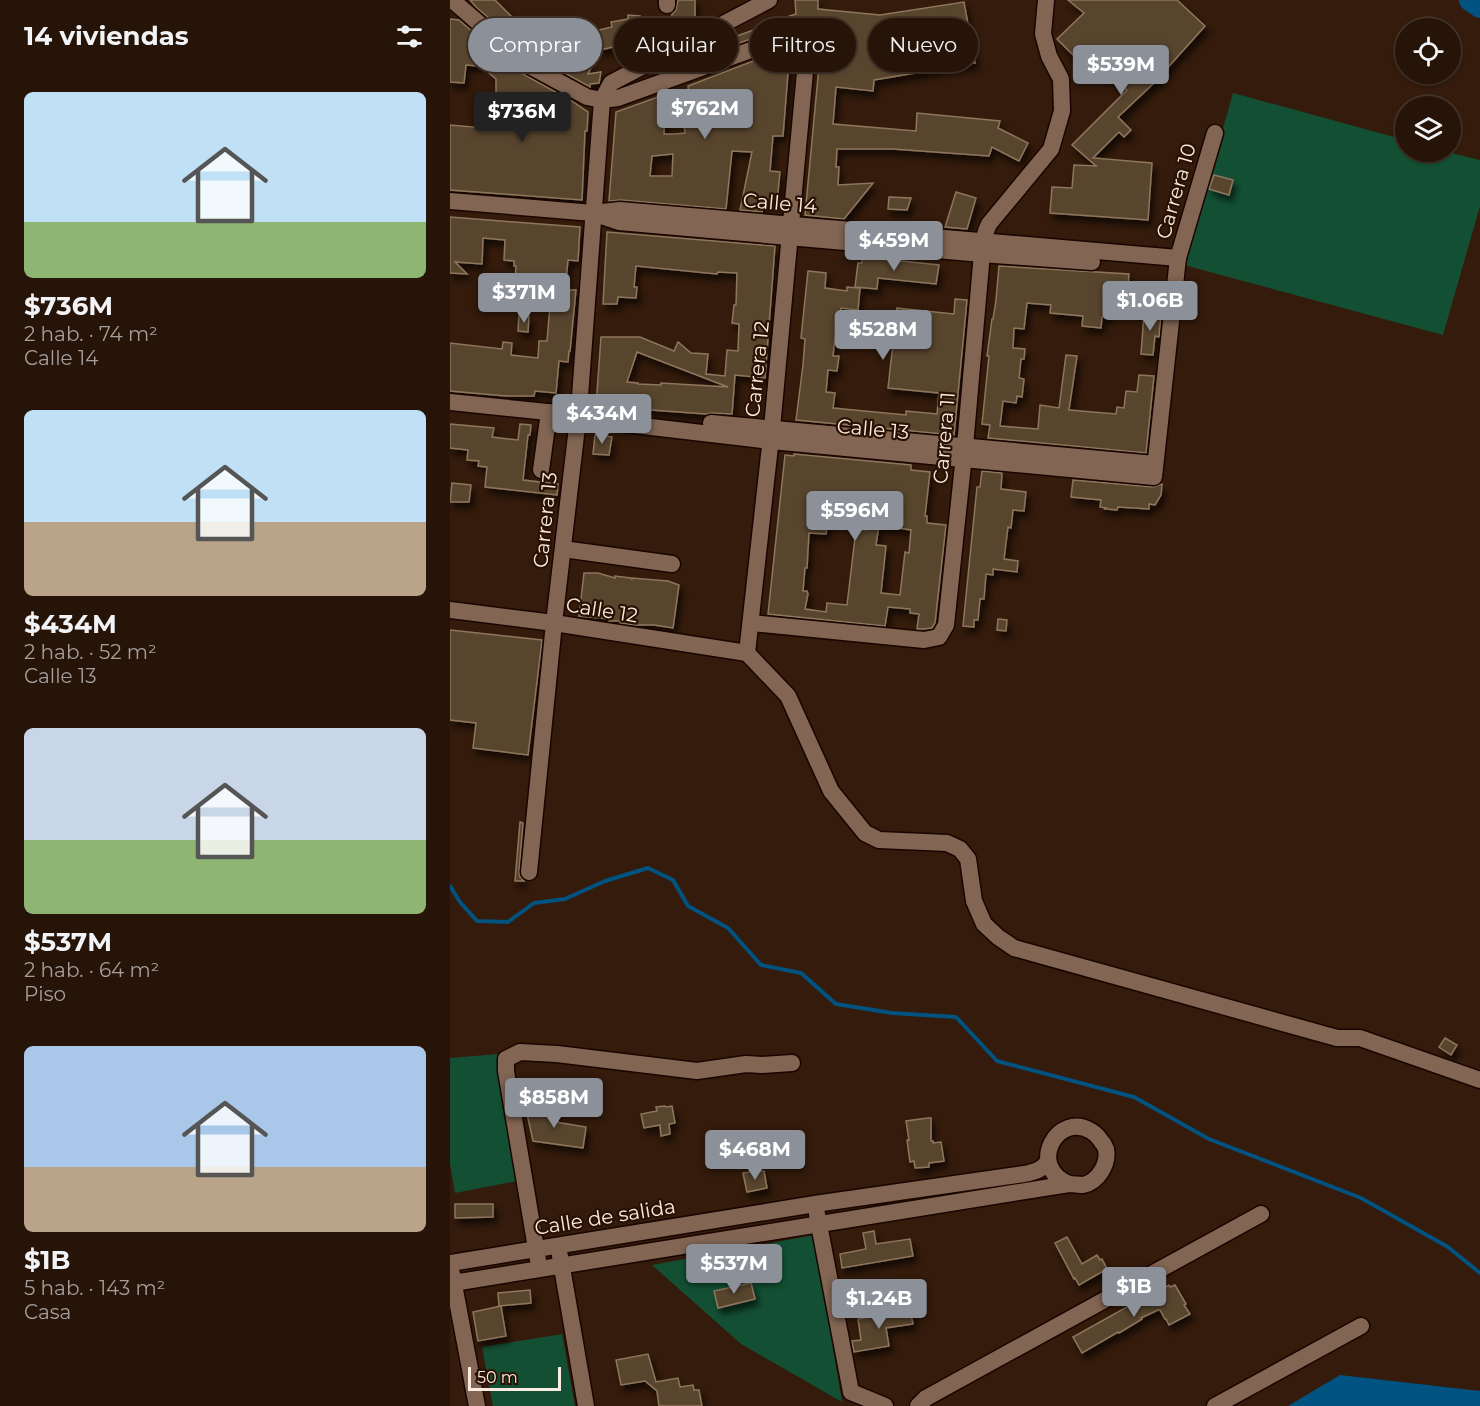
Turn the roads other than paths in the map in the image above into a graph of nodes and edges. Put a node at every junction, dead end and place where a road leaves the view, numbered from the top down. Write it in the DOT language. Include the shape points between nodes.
graph roads {
  1 [pos="452,0"];
  2 [pos="769,0"];
  3 [pos="1046,0"];
  4 [pos="602,100"];
  5 [pos="1215,133"];
  6 [pos="450,201"];
  7 [pos="593,213"];
  8 [pos="791,231"];
  9 [pos="982,248"];
  10 [pos="1177,263"];
  11 [pos="450,402"];
  12 [pos="549,412"];
  13 [pos="584,416"];
  14 [pos="772,435"];
  15 [pos="964,453"];
  16 [pos="541,470"];
  17 [pos="1155,470"];
  18 [pos="563,549"];
  19 [pos="672,564"];
  20 [pos="450,610"];
  21 [pos="554,623"];
  22 [pos="751,623"];
  23 [pos="747,653"];
  24 [pos="529,872"];
  25 [pos="792,1063"];
  26 [pos="1480,1080"];
  27 [pos="1048,1162"];
  28 [pos="1069,1184"];
  29 [pos="815,1204"];
  30 [pos="1261,1214"];
  31 [pos="818,1224"];
  32 [pos="558,1246"];
  33 [pos="536,1250"];
  34 [pos="450,1265"];
  35 [pos="562,1266"];
  36 [pos="540,1269"];
  37 [pos="453,1283"];
  38 [pos="1361,1326"];
  39 [pos="477,1406"];
  40 [pos="585,1406"];
  41 [pos="885,1406"];
  42 [pos="918,1406"];
  43 [pos="1215,1406"];
  1 -- 4 [label="street" via="526,64 587,97"];
  2 -- 4 [label="street" via="611,83"];
  3 -- 9 [label="street" via="1043,34 1061,79 1062,111 1051,148 989,224"];
  4 -- 7 [label="street, Carrera 13"];
  4 -- 8 [label="street, Carrera 12" via="618,98 809,29"];
  5 -- 10 [label="street, Carrera 10"];
  6 -- 7 [label="street, Calle 14"];
  7 -- 8 [label="street, Calle 14" via="619,222"];
  7 -- 13 [label="street, Carrera 13"];
  8 -- 9 [label="street, Calle 14"];
  8 -- 14 [label="street, Carrera 12"];
  9 -- 10 [label="street, Calle 14"];
  9 -- 15 [label="street, Carrera 11"];
  10 -- 17 [label="street, Carrera 10"];
  11 -- 12 [label="street, Calle 13"];
  12 -- 13 [label="street, Calle 13"];
  12 -- 16 [label="street"];
  13 -- 14 [label="street, Calle 13" via="600,421"];
  13 -- 18 [label="street, Carrera 13"];
  14 -- 15 [label="street, Calle 13"];
  14 -- 22 [label="street, Carrera 12"];
  15 -- 17 [label="street, Calle 13"];
  15 -- 22 [label="street, Carrera 11" via="946,625 939,637 924,640"];
  18 -- 19 [label="street"];
  18 -- 21 [label="street, Carrera 13"];
  20 -- 21 [label="street, Calle 12"];
  21 -- 23 [label="street, Calle 12"];
  21 -- 24 [label="street, Carrera 13"];
  22 -- 23 [label="street, Carrera 12"];
  23 -- 26 [label="street" via="788,696 831,791 865,833 879,840 947,843 960,849 968,859 974,901 984,924 1014,948 1337,1038 1360,1038"];
  25 -- 33 [label="street" via="697,1071 557,1053 520,1052 506,1059"];
  27 -- 28 [label="street" via="1055,1176"];
  27 -- 28 [label="street" via="1049,1147 1057,1134 1070,1127 1086,1128 1099,1136 1106,1149 1105,1164 1097,1177 1084,1185"];
  27 -- 29 [label="street, Calle de salida" via="1036,1172"];
  28 -- 31 [label="street"];
  29 -- 31 [label="street"];
  29 -- 32 [label="street, Calle de salida"];
  30 -- 42 [label="street" via="926,1398"];
  31 -- 35 [label="street"];
  31 -- 41 [label="street" via="851,1392"];
  32 -- 33 [label="street, Calle de salida"];
  32 -- 35 [label="street"];
  33 -- 34 [label="street, Calle de salida"];
  33 -- 36 [label="street"];
  34 -- 37 [label="street"];
  35 -- 36 [label="street"];
  35 -- 40 [label="street"];
  36 -- 37 [label="street"];
  37 -- 39 [label="street"];
  38 -- 43 [label="street"];
}
